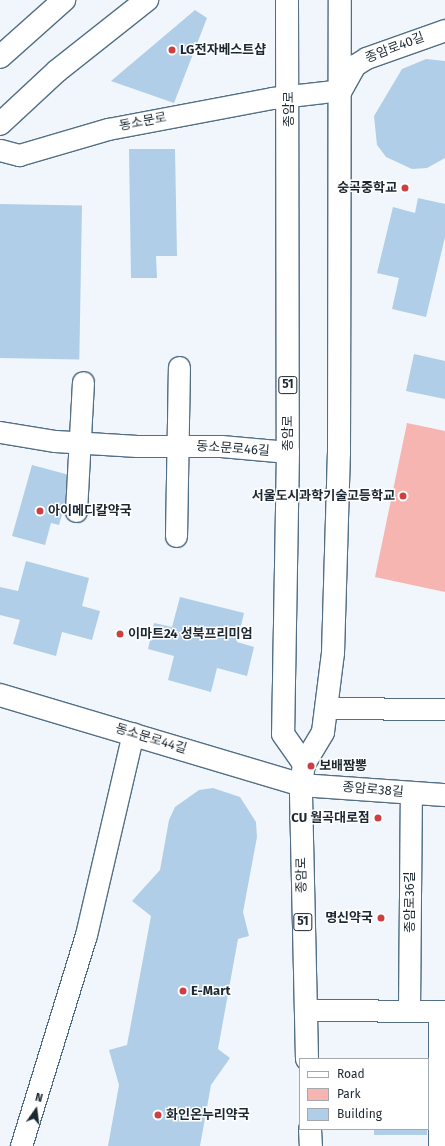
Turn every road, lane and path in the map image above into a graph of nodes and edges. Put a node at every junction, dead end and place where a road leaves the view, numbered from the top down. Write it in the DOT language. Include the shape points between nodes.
graph roads {
  1 [pos="147,0"];
  2 [pos="157,0"];
  3 [pos="278,0"];
  4 [pos="287,0"];
  5 [pos="340,0"];
  6 [pos="58,2"];
  7 [pos="129,18"];
  8 [pos="287,29"];
  9 [pos="445,30"];
  10 [pos="0,57"];
  11 [pos="341,90"];
  12 [pos="289,96"];
  13 [pos="0,124"];
  14 [pos="0,150"];
  15 [pos="180,367"];
  16 [pos="83,382"];
  17 [pos="0,433"];
  18 [pos="79,442"];
  19 [pos="178,446"];
  20 [pos="288,452"];
  21 [pos="76,511"];
  22 [pos="176,536"];
  23 [pos="0,695"];
  24 [pos="326,708"];
  25 [pos="445,709"];
  26 [pos="133,733"];
  27 [pos="302,774"];
  28 [pos="411,793"];
  29 [pos="445,795"];
  30 [pos="305,1010"];
  31 [pos="409,1011"];
  32 [pos="442,1011"];
  33 [pos="307,1058"];
  34 [pos="310,1130"];
  35 [pos="21,1146"];
  36 [pos="311,1146"];
  37 [pos="439,1146"];
  1 -- 7 [label="main road"];
  2 -- 7 [label="main road"];
  3 -- 8 [label="main road"];
  4 -- 8 [label="main road, 종암로 / 51"];
  5 -- 11 [label="main road"];
  6 -- 10 [label="main road"];
  7 -- 13 [label="main road" via="57,71"];
  8 -- 12 [label="main road, 종암로 / 51"];
  9 -- 11 [label="street, 종암로40길" via="355,65"];
  11 -- 12 [label="street"];
  11 -- 24 [label="main road" via="336,590"];
  12 -- 14 [label="street, 동소문로" via="108,129 19,155"];
  12 -- 20 [label="main road, 종암로 / 51"];
  15 -- 19 [label="street, 동소문로46길"];
  16 -- 18 [label="street"];
  17 -- 18 [label="street, 동소문로46길"];
  18 -- 19 [label="street, 동소문로46길"];
  18 -- 21 [label="street"];
  19 -- 20 [label="street, 동소문로46길" via="221,446"];
  19 -- 22 [label="street, 동소문로46길"];
  20 -- 27 [label="main road, 종암로 / 51" via="283,734"];
  23 -- 26 [label="main road, 동소문로44길"];
  24 -- 25 [label="street"];
  24 -- 27 [label="main road" via="323,732"];
  26 -- 27 [label="main road, 동소문로44길"];
  26 -- 35 [label="street" via="86,935"];
  27 -- 28 [label="main road, 종암로38길"];
  27 -- 30 [label="main road, 종암로 / 51"];
  28 -- 29 [label="main road, 종암로38길"];
  28 -- 31 [label="street, 종암로36길"];
  30 -- 31 [label="street"];
  30 -- 33 [label="main road, 종암로 / 51"];
  31 -- 32 [label="street"];
  32 -- 37 [label="street"];
  34 -- 36 [label="main road"];
}
